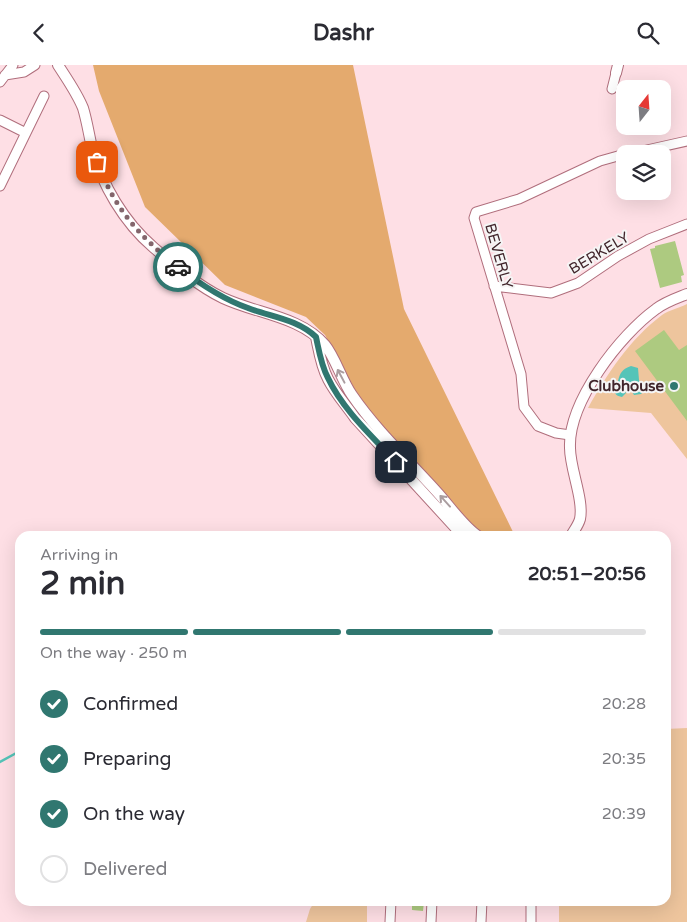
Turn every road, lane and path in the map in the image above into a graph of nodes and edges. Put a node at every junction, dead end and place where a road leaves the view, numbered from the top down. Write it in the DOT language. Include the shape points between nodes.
graph roads {
  1 [pos="13,65"];
  2 [pos="35,65"];
  3 [pos="58,65"];
  4 [pos="617,69"];
  5 [pos="3,78"];
  6 [pos="612,89"];
  7 [pos="44,96"];
  8 [pos="0,120"];
  9 [pos="26,133"];
  10 [pos="687,141"];
  11 [pos="669,145"];
  12 [pos="616,157"];
  13 [pos="0,185"];
  14 [pos="687,224"];
  15 [pos="494,286"];
  16 [pos="687,294"];
  17 [pos="316,337"];
  18 [pos="570,435"];
  19 [pos="458,531"];
  20 [pos="473,531"];
  21 [pos="573,531"];
  22 [pos="391,906"];
  23 [pos="432,906"];
  24 [pos="482,906"];
  25 [pos="531,906"];
  26 [pos="390,922"];
  27 [pos="432,922"];
  28 [pos="481,922"];
  29 [pos="531,922"];
  1 -- 5 [label="street"];
  2 -- 5 [label="street"];
  3 -- 17 [label="street" via="82,107 102,177 135,229 194,280 222,298 297,323"];
  4 -- 6 [label="street"];
  7 -- 9 [label="street"];
  8 -- 9 [label="street"];
  9 -- 13 [label="street"];
  10 -- 11 [label="street, BEVERLY"];
  12 -- 15 [label="street, BEVERLY" via="600,161 519,199 476,212 474,218"];
  14 -- 15 [label="street, BERKELY" via="649,239 578,283 551,293"];
  15 -- 18 [label="street, BEVERLY" via="520,374 524,407 538,426"];
  16 -- 18 [label="street" via="657,308 621,341 584,397"];
  17 -- 19 [label="street" via="322,365 341,399"];
  20 -- 17 [label="street, one-way" via="362,409 326,346"];
  18 -- 21 [label="street" via="571,464 581,510"];
  22 -- 26 [label="street"];
  23 -- 27 [label="street"];
  24 -- 28 [label="street"];
  25 -- 29 [label="street"];
}
